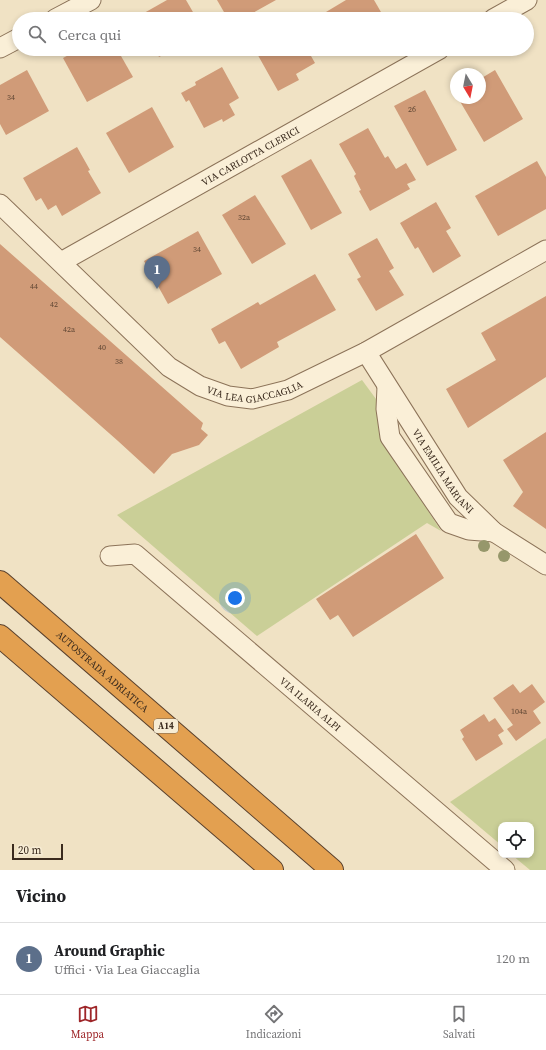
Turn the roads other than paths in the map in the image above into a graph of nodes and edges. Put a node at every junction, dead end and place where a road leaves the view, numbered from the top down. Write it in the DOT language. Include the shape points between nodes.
graph roads {
  1 [pos="91,0"];
  2 [pos="527,0"];
  3 [pos="68,12"];
  4 [pos="506,12"];
  5 [pos="12,42"];
  6 [pos="0,48"];
  7 [pos="428,56"];
  8 [pos="0,204"];
  9 [pos="546,250"];
  10 [pos="60,262"];
  11 [pos="366,352"];
  12 [pos="388,387"];
  13 [pos="494,532"];
  14 [pos="110,556"];
  15 [pos="546,565"];
  16 [pos="0,582"];
  17 [pos="0,636"];
  18 [pos="272,870"];
  19 [pos="332,870"];
  20 [pos="505,870"];
  1 -- 3 [label="street"];
  2 -- 4 [label="street"];
  5 -- 6 [label="street"];
  7 -- 10 [label="street, VIA CARLOTTA CLERICI"];
  8 -- 10 [label="street, VIA LEA GIACCAGLIA"];
  9 -- 11 [label="street, VIA LEA GIACCAGLIA"];
  10 -- 11 [label="street, VIA LEA GIACCAGLIA" via="169,367 200,386 228,396 252,399 288,390"];
  11 -- 12 [label="street, VIA EMILIA MARIANI"];
  12 -- 13 [label="street, VIA EMILIA MARIANI" via="458,497"];
  12 -- 13 [label="street" via="386,409 390,437 448,523 469,530"];
  13 -- 15 [label="street, VIA EMILIA MARIANI"];
  14 -- 20 [label="street, VIA ILARIA ALPI" via="135,554"];
  16 -- 19 [label="highway, AUTOSTRADA ADRIATICA / A14"];
  17 -- 18 [label="highway"];
}
